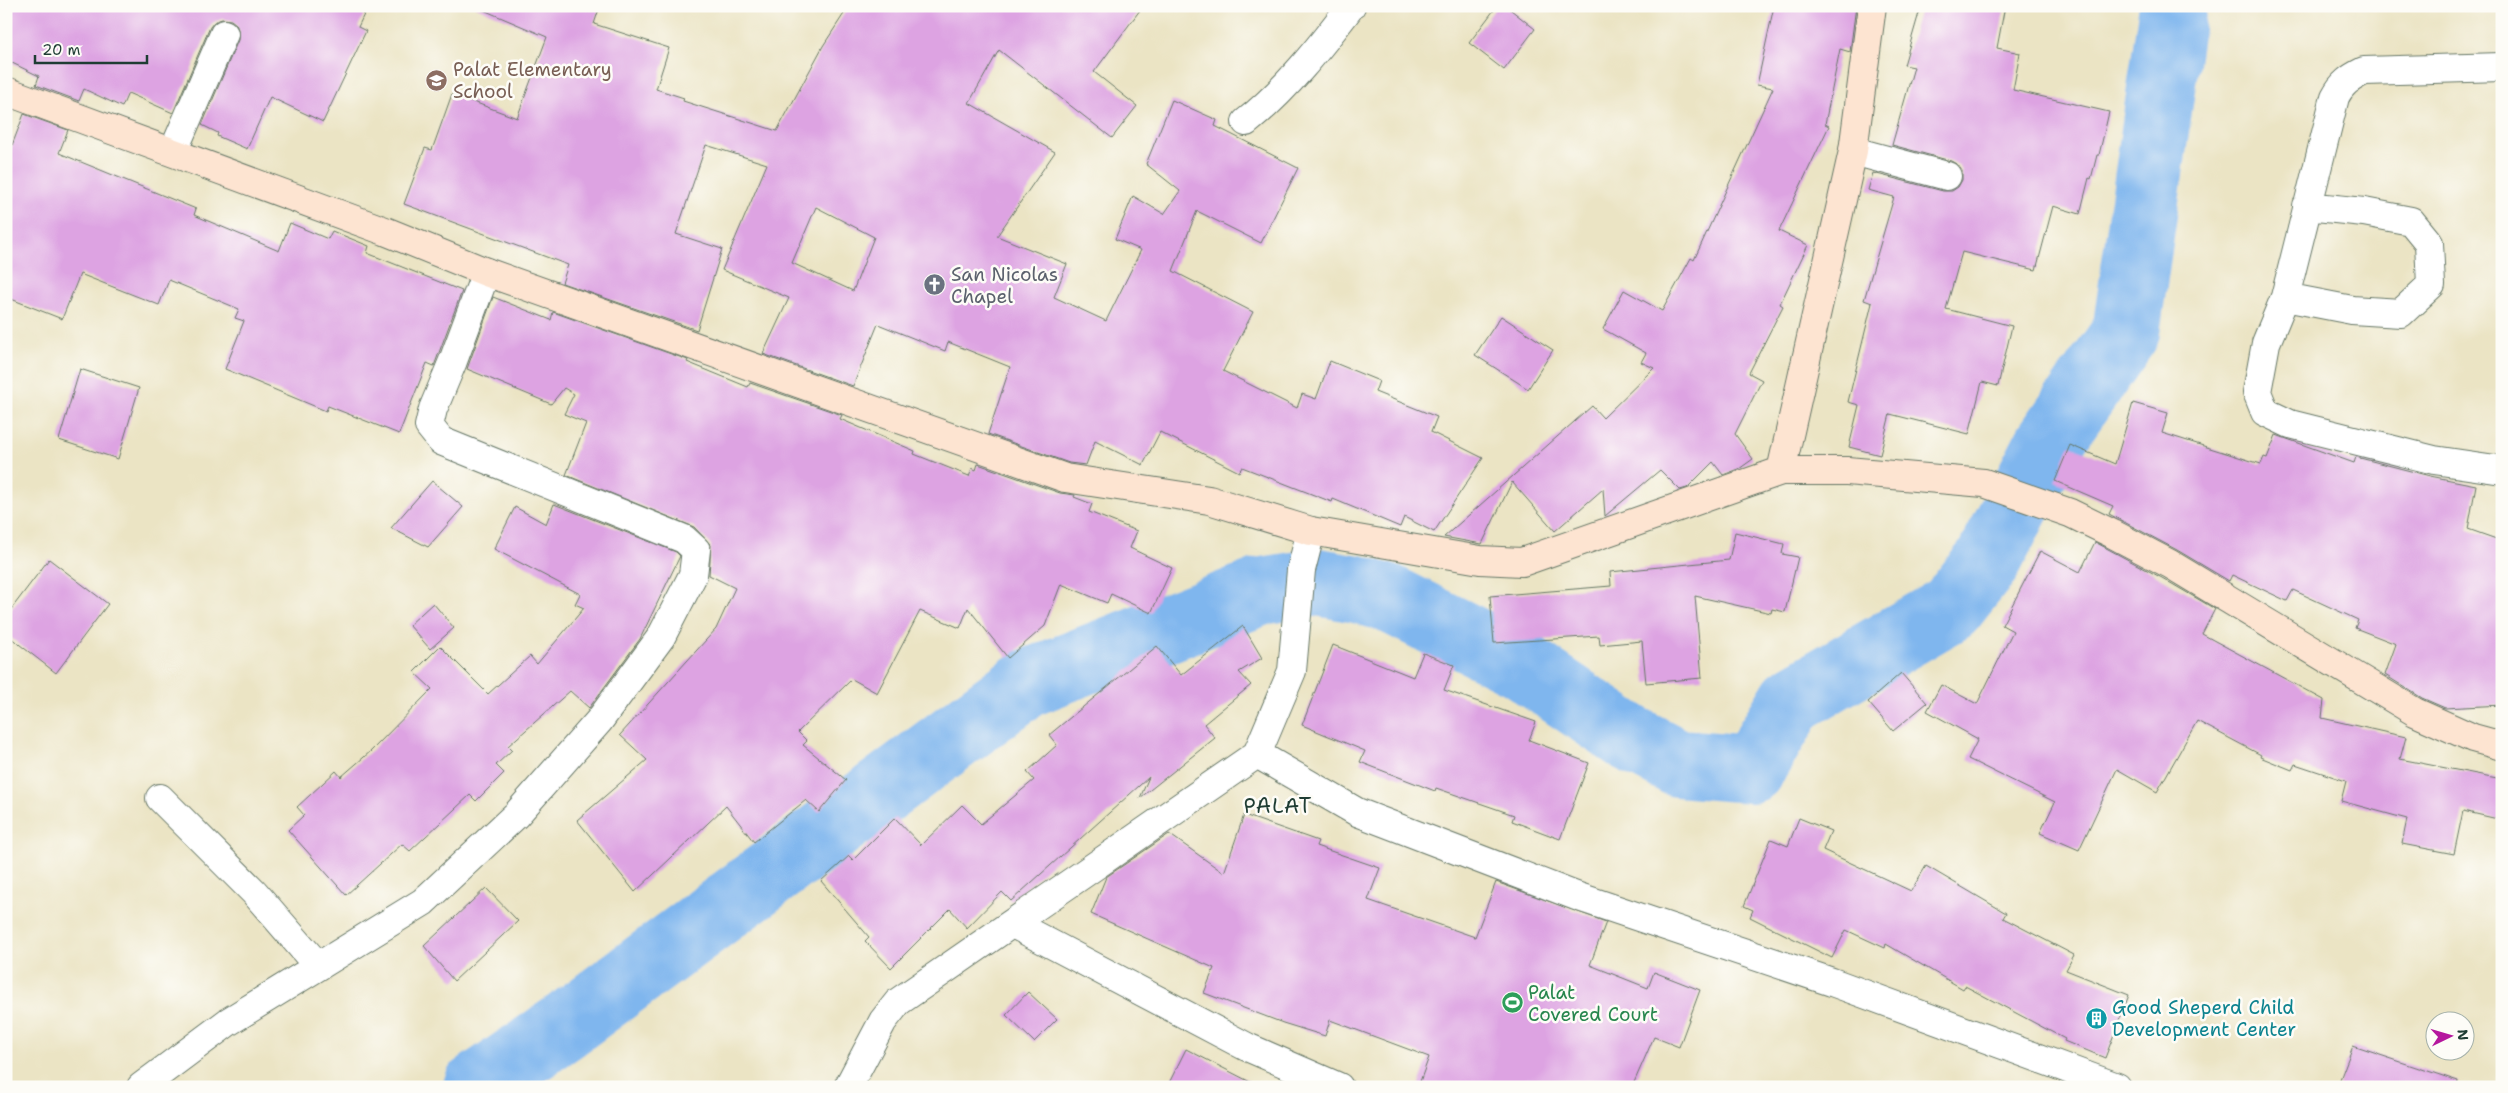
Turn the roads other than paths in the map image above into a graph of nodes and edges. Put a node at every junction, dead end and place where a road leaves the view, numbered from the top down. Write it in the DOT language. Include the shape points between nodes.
graph roads {
  1 [pos="1351,6"];
  2 [pos="1872,6"];
  3 [pos="224,34"];
  4 [pos="2502,67"];
  5 [pos="6,91"];
  6 [pos="1246,122"];
  7 [pos="1853,151"];
  8 [pos="173,152"];
  9 [pos="1947,176"];
  10 [pos="2307,206"];
  11 [pos="486,272"];
  12 [pos="2285,297"];
  13 [pos="2502,470"];
  14 [pos="1781,471"];
  15 [pos="1311,531"];
  16 [pos="2502,746"];
  17 [pos="1257,754"];
  18 [pos="160,798"];
  19 [pos="1013,924"];
  20 [pos="318,966"];
  21 [pos="2067,1078"];
  22 [pos="141,1087"];
  23 [pos="848,1087"];
  24 [pos="1339,1087"];
  25 [pos="2117,1087"];
  1 -- 6 [label="street" via="1266,106"];
  2 -- 7 [label="street"];
  3 -- 8 [label="street"];
  4 -- 10 [label="street" via="2364,71 2348,79 2335,97"];
  5 -- 8 [label="street"];
  7 -- 9 [label="street"];
  7 -- 14 [label="street"];
  8 -- 11 [label="street"];
  10 -- 12 [label="street"];
  10 -- 12 [label="street" via="2411,221 2429,243 2431,284 2401,313 2352,310"];
  11 -- 15 [label="street" via="1065,478 1209,500"];
  11 -- 20 [label="street" via="429,426 440,441 684,539 696,550 694,575 661,637 599,721 516,815 423,902"];
  12 -- 13 [label="street" via="2266,343 2257,392 2265,412 2290,424 2434,460"];
  14 -- 15 [label="street" via="1522,562 1480,560"];
  14 -- 16 [label="street" via="1847,471 1984,483 2070,513 2170,564 2416,712 2473,738"];
  15 -- 17 [label="street" via="1300,570 1292,671"];
  17 -- 19 [label="street"];
  17 -- 21 [label="street" via="1357,812 1576,896 1832,982"];
  18 -- 20 [label="street" via="254,892"];
  19 -- 23 [label="street" via="898,1002 883,1021"];
  19 -- 24 [label="street" via="1247,1046"];
  20 -- 22 [label="street" via="228,1022"];
  21 -- 25 [label="street"];
}
